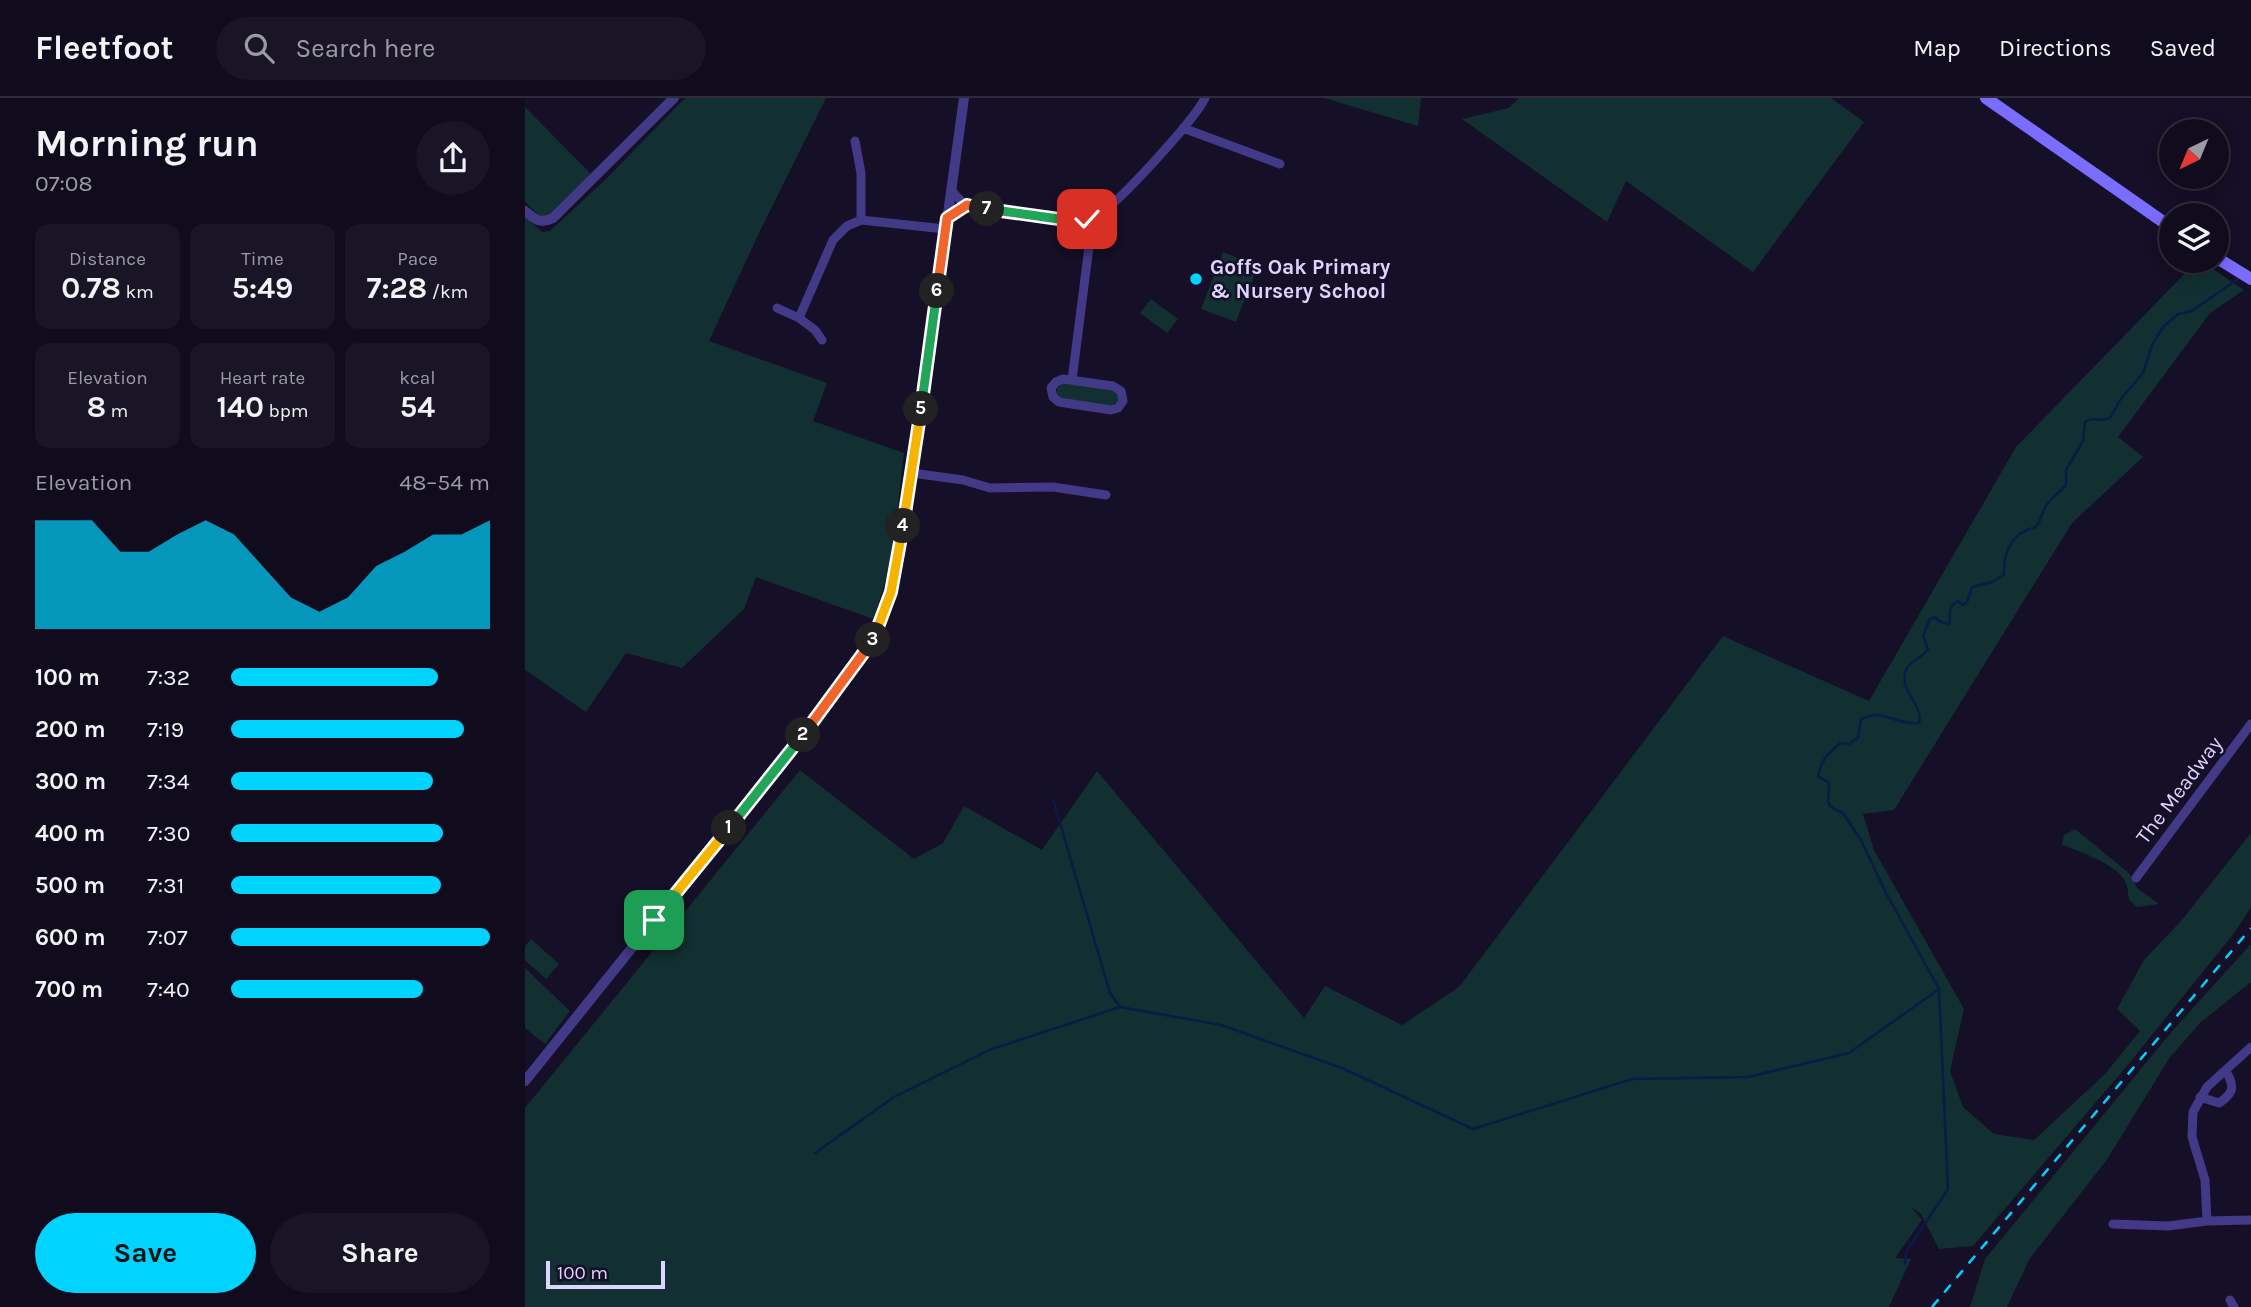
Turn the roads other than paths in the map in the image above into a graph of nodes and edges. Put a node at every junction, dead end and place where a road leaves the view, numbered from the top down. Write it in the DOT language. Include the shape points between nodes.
graph roads {
  1 [pos="674,98"];
  2 [pos="964,98"];
  3 [pos="1205,98"];
  4 [pos="1986,98"];
  5 [pos="1183,128"];
  6 [pos="855,141"];
  7 [pos="1280,164"];
  8 [pos="951,190"];
  9 [pos="967,205"];
  10 [pos="525,211"];
  11 [pos="1087,219"];
  12 [pos="2159,219"];
  13 [pos="861,220"];
  14 [pos="946,223"];
  15 [pos="2229,265"];
  16 [pos="2247,276"];
  17 [pos="777,308"];
  18 [pos="799,318"];
  19 [pos="822,340"];
  20 [pos="1072,380"];
  21 [pos="912,473"];
  22 [pos="1106,495"];
  23 [pos="2251,724"];
  24 [pos="2136,878"];
  25 [pos="2251,1047"];
  26 [pos="2226,1071"];
  27 [pos="525,1082"];
  28 [pos="2200,1097"];
  29 [pos="2251,1220"];
  30 [pos="2207,1221"];
  31 [pos="2113,1224"];
  1 -- 10 [label="street" via="553,219 544,223"];
  2 -- 8 [label="street"];
  3 -- 5 [label="street"];
  4 -- 12 [label="main road"];
  5 -- 7 [label="street"];
  5 -- 11 [label="street" via="1118,199"];
  6 -- 13 [label="street" via="861,173"];
  8 -- 9 [label="street"];
  8 -- 14 [label="street"];
  9 -- 11 [label="street" via="1073,221"];
  9 -- 14 [label="street"];
  11 -- 20 [label="street" via="1090,239"];
  13 -- 14 [label="street"];
  13 -- 18 [label="street" via="847,226 834,240"];
  14 -- 21 [label="street"];
  15 -- 16 [label="main road"];
  17 -- 18 [label="street"];
  18 -- 19 [label="street"];
  20 -- 20 [label="street" via="1113,386 1121,391 1122,401 1111,410 1056,400 1051,393 1053,384"];
  21 -- 22 [label="street" via="990,488 1053,487"];
  21 -- 27 [label="street" via="891,592 870,647"];
  23 -- 24 [label="street, The Meadway"];
  25 -- 26 [label="street"];
  26 -- 28 [label="street"];
  26 -- 28 [label="street" via="2233,1084 2231,1093 2214,1104"];
  28 -- 30 [label="street" via="2191,1126 2205,1180"];
  29 -- 30 [label="street"];
  30 -- 31 [label="street" via="2168,1226"];
}
